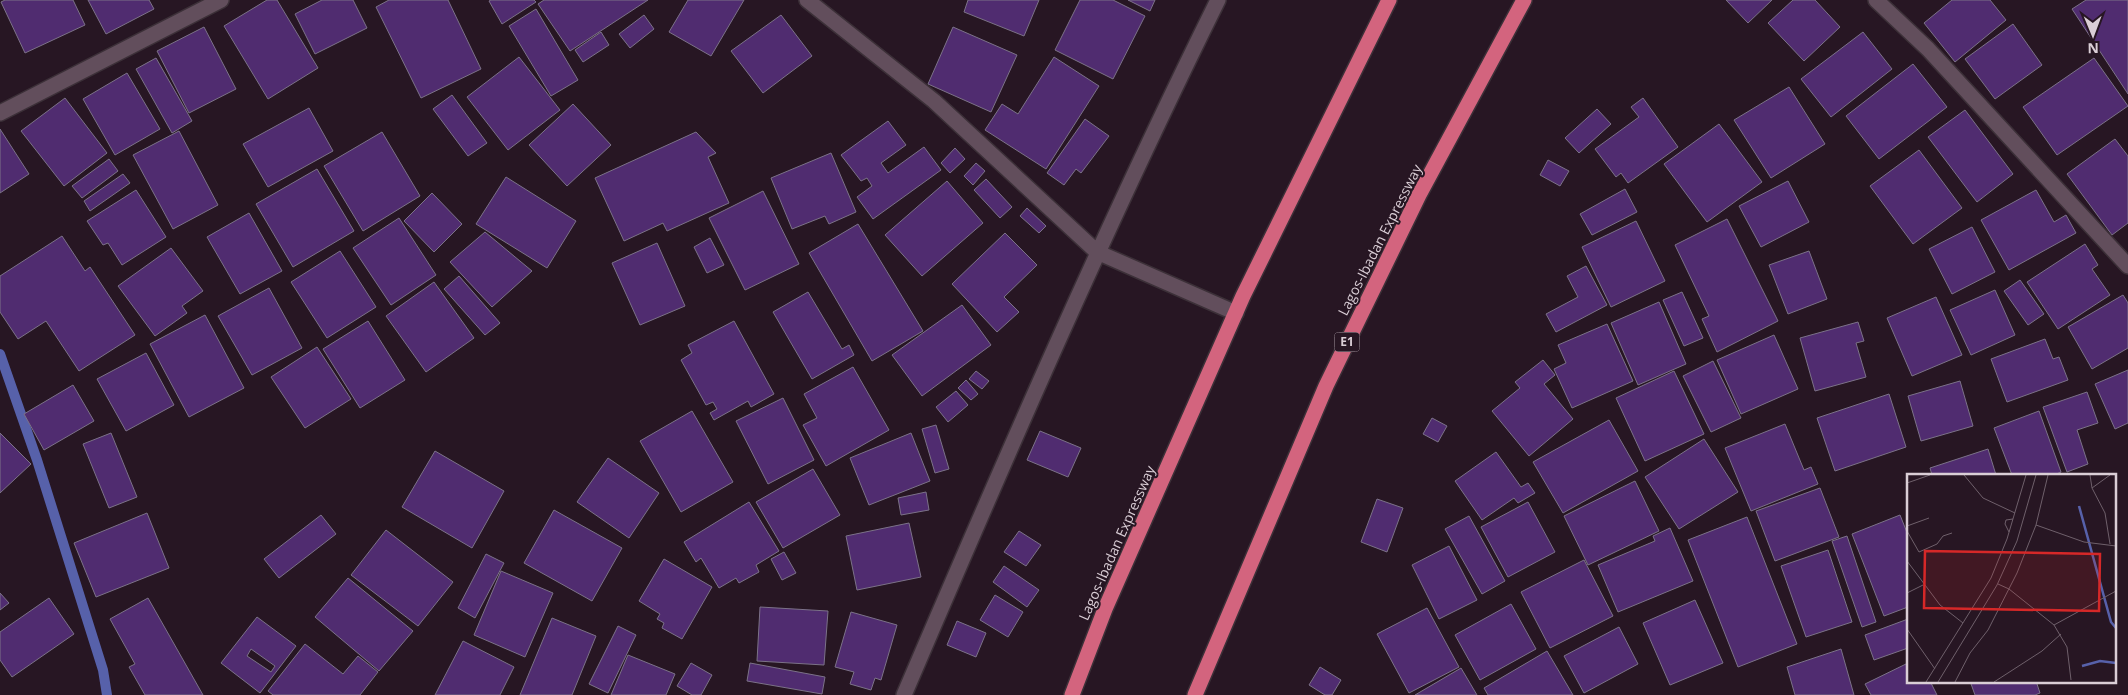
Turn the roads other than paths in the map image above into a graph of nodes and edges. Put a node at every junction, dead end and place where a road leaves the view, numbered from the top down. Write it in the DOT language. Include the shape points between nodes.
graph roads {
  1 [pos="221,0"];
  2 [pos="807,0"];
  3 [pos="1218,0"];
  4 [pos="1389,0"];
  5 [pos="1524,0"];
  6 [pos="1876,0"];
  7 [pos="0,113"];
  8 [pos="1097,252"];
  9 [pos="2128,266"];
  10 [pos="1236,313"];
  11 [pos="904,695"];
  12 [pos="1072,695"];
  13 [pos="1195,695"];
  1 -- 7 [label="street"];
  2 -- 8 [label="street" via="934,101"];
  3 -- 8 [label="street"];
  4 -- 10 [label="highway, Lagos-Ibadan Expressway"];
  5 -- 13 [label="highway, Lagos-Ibadan Expressway / E1" via="1419,195 1326,386"];
  6 -- 9 [label="street" via="1928,48"];
  8 -- 10 [label="street"];
  8 -- 11 [label="street"];
  10 -- 12 [label="highway, Lagos-Ibadan Expressway" via="1105,609"];
}
